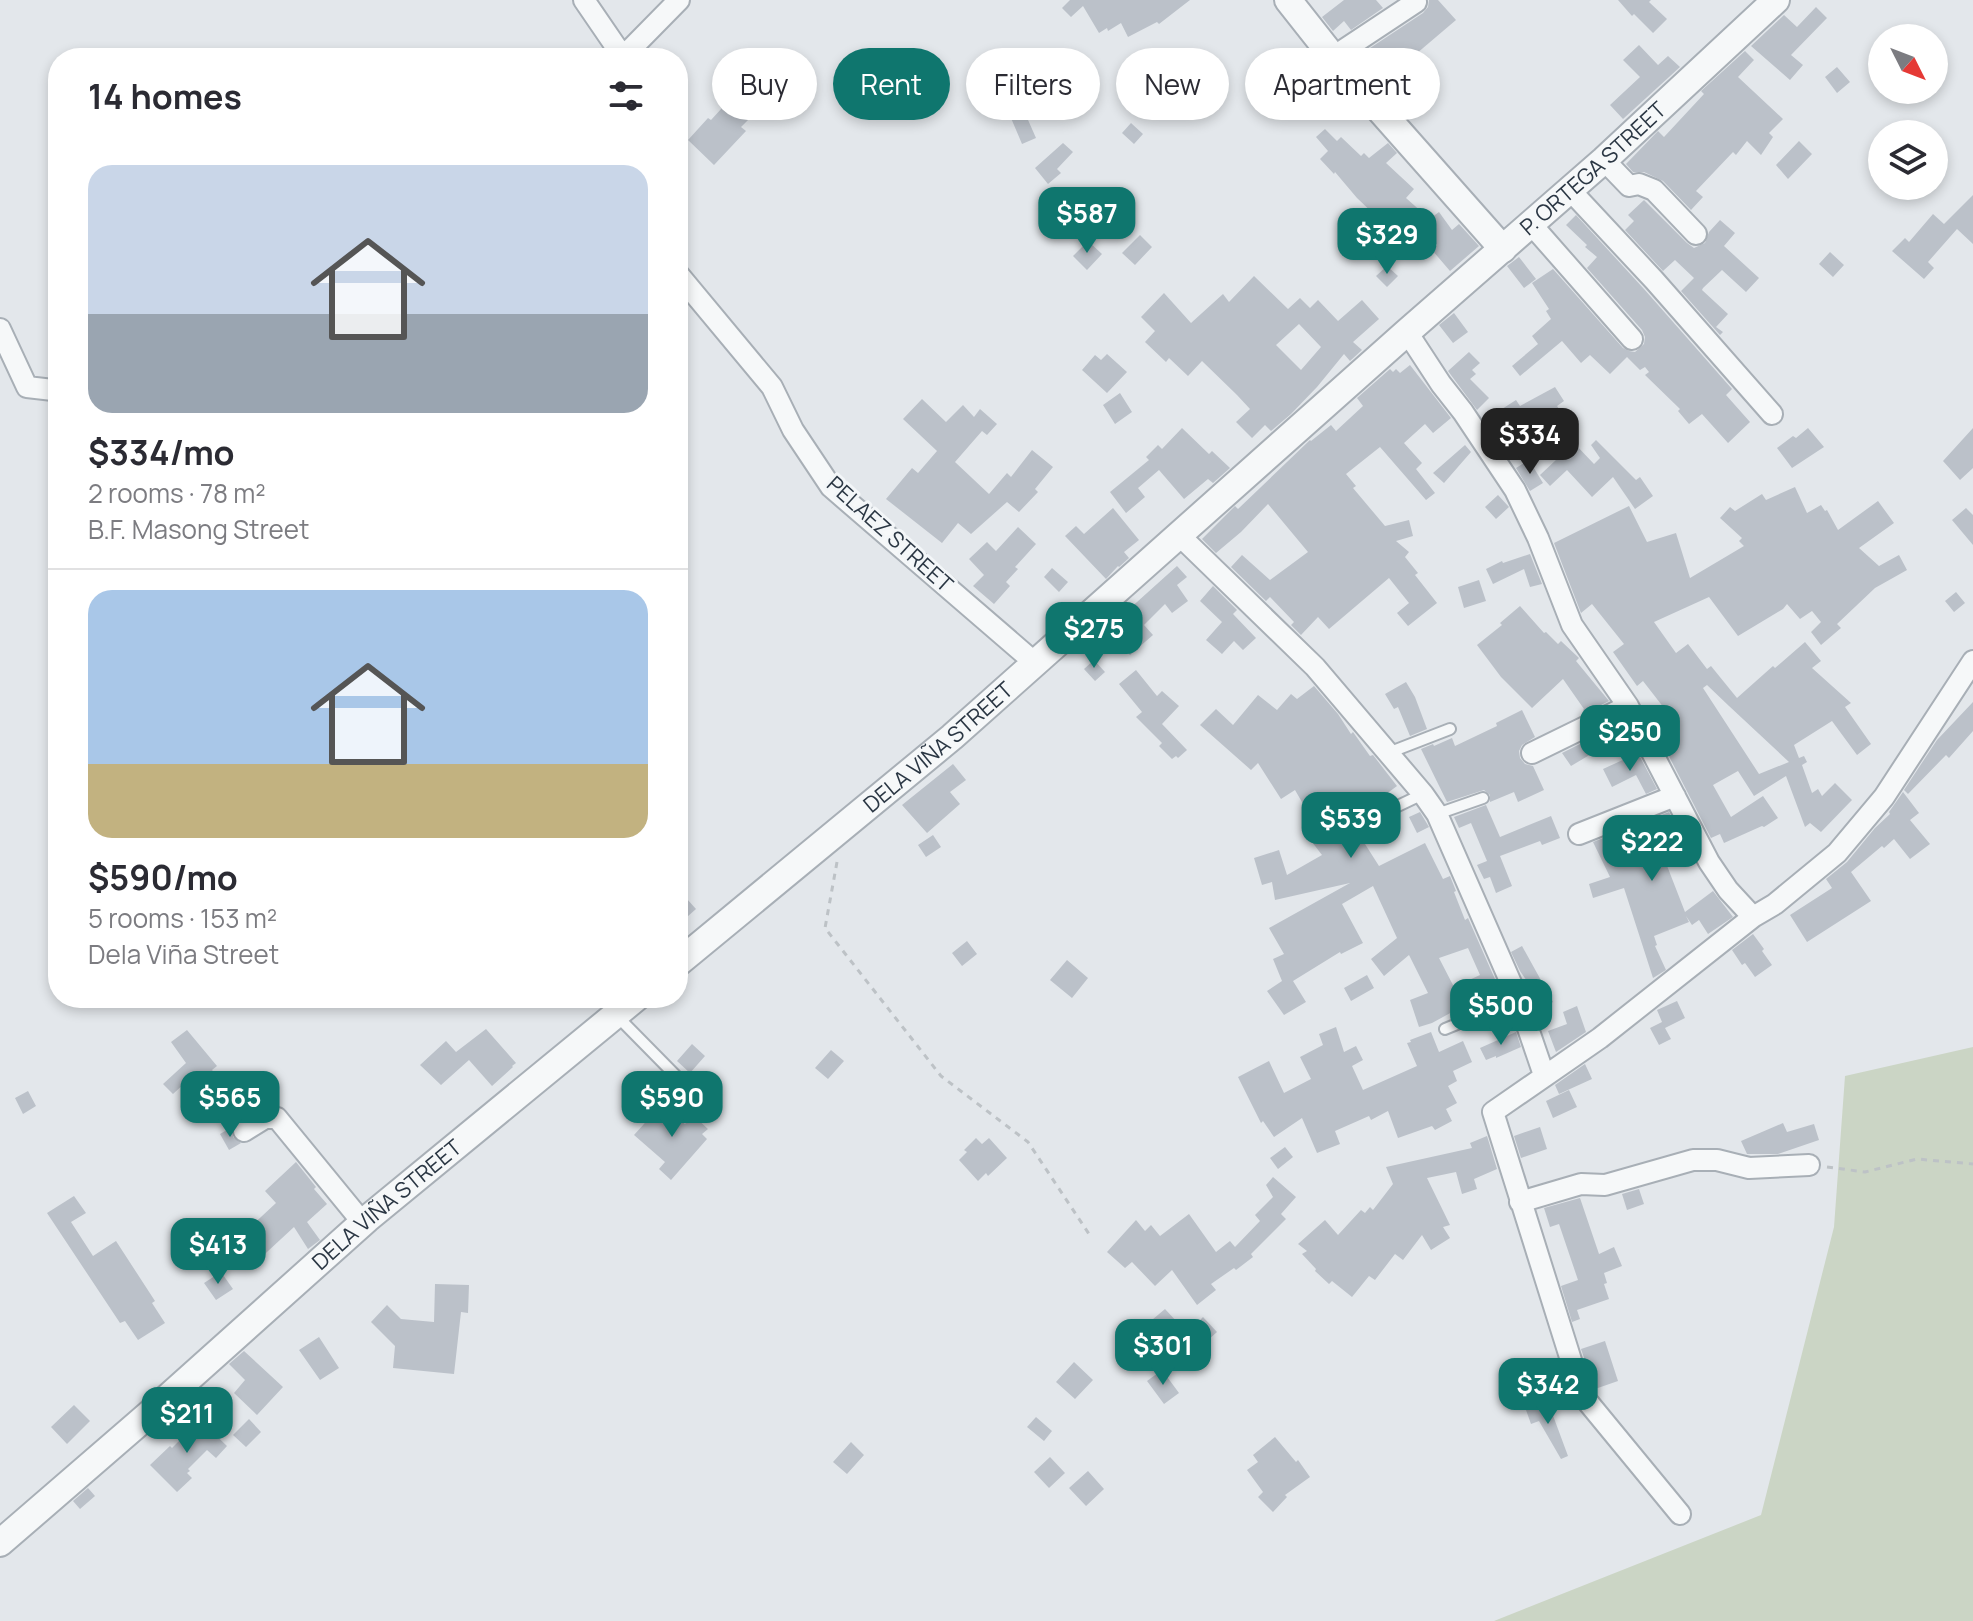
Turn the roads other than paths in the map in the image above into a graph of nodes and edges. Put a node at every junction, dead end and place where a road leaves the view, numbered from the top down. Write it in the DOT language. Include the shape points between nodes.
graph roads {
  1 [pos="584,0"];
  2 [pos="679,0"];
  3 [pos="1288,0"];
  4 [pos="1776,0"];
  5 [pos="1416,2"];
  6 [pos="615,48"];
  7 [pos="632,48"];
  8 [pos="1326,48"];
  9 [pos="1347,48"];
  10 [pos="1389,120"];
  11 [pos="1604,160"];
  12 [pos="1570,190"];
  13 [pos="1531,224"];
  14 [pos="1696,234"];
  15 [pos="1503,249"];
  16 [pos="688,286"];
  17 [pos="0,329"];
  18 [pos="1407,332"];
  19 [pos="1632,339"];
  20 [pos="48,389"];
  21 [pos="1772,414"];
  22 [pos="1179,535"];
  23 [pos="1973,661"];
  24 [pos="1034,662"];
  25 [pos="1628,706"];
  26 [pos="1450,729"];
  27 [pos="1388,753"];
  28 [pos="1532,753"];
  29 [pos="1423,794"];
  30 [pos="1675,796"];
  31 [pos="1483,798"];
  32 [pos="1437,814"];
  33 [pos="1362,823"];
  34 [pos="1579,834"];
  35 [pos="1753,917"];
  36 [pos="688,955"];
  37 [pos="1518,999"];
  38 [pos="624,1008"];
  39 [pos="627,1008"];
  40 [pos="1445,1029"];
  41 [pos="1544,1075"];
  42 [pos="678,1078"];
  43 [pos="244,1131"];
  44 [pos="1809,1165"];
  45 [pos="1520,1202"];
  46 [pos="363,1223"];
  47 [pos="1680,1514"];
  48 [pos="0,1543"];
  1 -- 6 [label="street"];
  2 -- 7 [label="street"];
  3 -- 8 [label="street"];
  4 -- 11 [label="street, P. ORTEGA STREET"];
  5 -- 9 [label="street"];
  10 -- 15 [label="street"];
  11 -- 12 [label="street, P. ORTEGA STREET"];
  11 -- 14 [label="street" via="1629,186 1654,190"];
  12 -- 13 [label="street, P. ORTEGA STREET"];
  12 -- 21 [label="street"];
  13 -- 15 [label="street, P. ORTEGA STREET"];
  13 -- 19 [label="street"];
  15 -- 18 [label="street, P. ORTEGA STREET"];
  16 -- 24 [label="street, PELAEZ STREET" via="772,387 831,487"];
  17 -- 20 [label="street" via="27,387"];
  18 -- 22 [label="street, DELA VIÑA STREET"];
  18 -- 25 [label="street" via="1515,490 1572,625"];
  22 -- 24 [label="street, DELA VIÑA STREET"];
  22 -- 27 [label="street" via="1315,667"];
  23 -- 35 [label="street" via="1884,797 1837,853"];
  24 -- 36 [label="street, DELA VIÑA STREET" via="952,737"];
  25 -- 28 [label="street"];
  25 -- 30 [label="street"];
  26 -- 27 [label="lane"];
  27 -- 29 [label="street"];
  29 -- 32 [label="street"];
  29 -- 33 [label="lane"];
  30 -- 34 [label="street"];
  30 -- 35 [label="street" via="1709,862"];
  31 -- 32 [label="lane"];
  32 -- 37 [label="street"];
  35 -- 41 [label="street" via="1600,1038"];
  37 -- 40 [label="lane"];
  37 -- 41 [label="street"];
  38 -- 46 [label="street, DELA VIÑA STREET"];
  39 -- 42 [label="lane"];
  41 -- 45 [label="street" via="1493,1112"];
  43 -- 46 [label="street" via="265,1118 277,1118"];
  44 -- 45 [label="street" via="1749,1168 1693,1160"];
  45 -- 47 [label="street" via="1581,1392"];
  46 -- 48 [label="street, DELA VIÑA STREET"];
}
